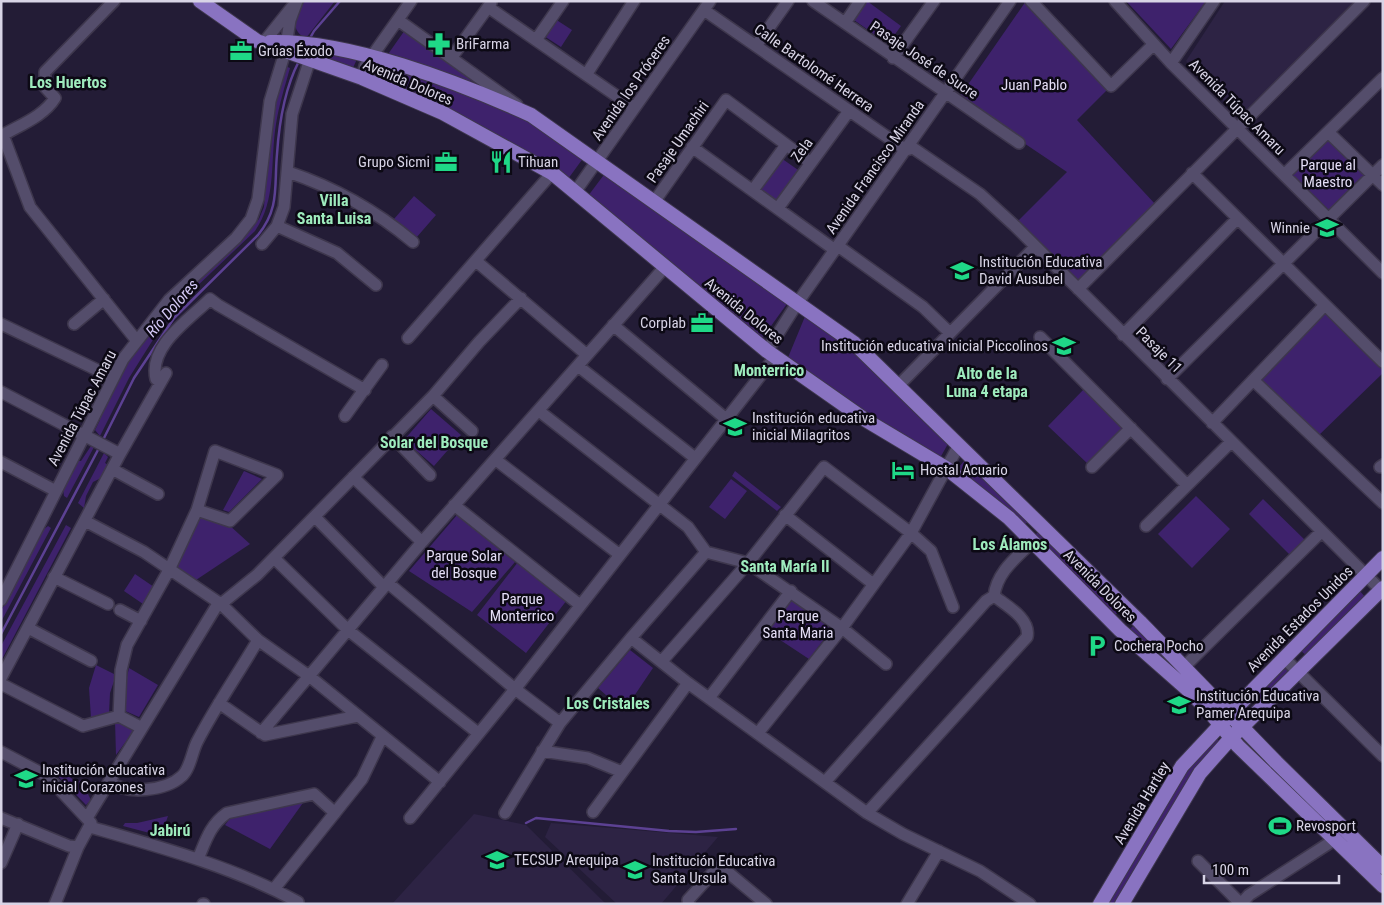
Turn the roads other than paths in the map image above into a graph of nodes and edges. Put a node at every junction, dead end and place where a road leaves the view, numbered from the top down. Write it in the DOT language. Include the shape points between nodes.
graph roads {
  1 [pos="114,1"];
  2 [pos="200,1"];
  3 [pos="296,1"];
  4 [pos="411,1"];
  5 [pos="563,1"];
  6 [pos="634,1"];
  7 [pos="788,1"];
  8 [pos="813,1"];
  9 [pos="860,1"];
  10 [pos="934,1"];
  11 [pos="1010,1"];
  12 [pos="1031,1"];
  13 [pos="1115,1"];
  14 [pos="1214,1"];
  15 [pos="1364,1"];
  16 [pos="490,4"];
  17 [pos="707,6"];
  18 [pos="398,20"];
  19 [pos="844,23"];
  20 [pos="536,40"];
  21 [pos="264,42"];
  22 [pos="1154,44"];
  23 [pos="314,45"];
  24 [pos="756,46"];
  25 [pos="290,47"];
  26 [pos="372,57"];
  27 [pos="452,57"];
  28 [pos="893,58"];
  29 [pos="307,59"];
  30 [pos="1172,63"];
  31 [pos="586,75"];
  32 [pos="362,78"];
  33 [pos="1383,78"];
  34 [pos="946,93"];
  35 [pos="634,108"];
  36 [pos="849,111"];
  37 [pos="531,115"];
  38 [pos="1238,129"];
  39 [pos="1328,132"];
  40 [pos="1019,143"];
  41 [pos="786,145"];
  42 [pos="692,147"];
  43 [pos="906,150"];
  44 [pos="597,162"];
  45 [pos="811,163"];
  46 [pos="1383,165"];
  47 [pos="288,172"];
  48 [pos="552,173"];
  49 [pos="1192,173"];
  50 [pos="1284,175"];
  51 [pos="1373,176"];
  52 [pos="1383,186"];
  53 [pos="753,190"];
  54 [pos="575,192"];
  55 [pos="654,202"];
  56 [pos="778,208"];
  57 [pos="1327,218"];
  58 [pos="1238,219"];
  59 [pos="277,226"];
  60 [pos="413,242"];
  61 [pos="262,244"];
  62 [pos="1035,247"];
  63 [pos="836,248"];
  64 [pos="476,261"];
  65 [pos="1282,263"];
  66 [pos="664,268"];
  67 [pos="1383,273"];
  68 [pos="376,285"];
  69 [pos="1078,289"];
  70 [pos="521,298"];
  71 [pos="104,299"];
  72 [pos="798,302"];
  73 [pos="1324,306"];
  74 [pos="1,324"];
  75 [pos="74,324"];
  76 [pos="613,325"];
  77 [pos="949,332"];
  78 [pos="1122,334"];
  79 [pos="1040,336"];
  80 [pos="408,338"];
  81 [pos="137,341"];
  82 [pos="587,354"];
  83 [pos="771,354"];
  84 [pos="1383,362"];
  85 [pos="382,365"];
  86 [pos="578,366"];
  87 [pos="112,377"];
  88 [pos="1167,378"];
  89 [pos="1254,380"];
  90 [pos="898,386"];
  91 [pos="365,390"];
  92 [pos="1,392"];
  93 [pos="434,396"];
  94 [pos="539,411"];
  95 [pos="345,416"];
  96 [pos="726,419"];
  97 [pos="1212,423"];
  98 [pos="1131,428"];
  99 [pos="472,431"];
  100 [pos="87,436"];
  101 [pos="392,436"];
  102 [pos="1232,442"];
  103 [pos="959,445"];
  104 [pos="117,452"];
  105 [pos="695,458"];
  106 [pos="496,460"];
  107 [pos="1,462"];
  108 [pos="1092,467"];
  109 [pos="946,468"];
  110 [pos="112,469"];
  111 [pos="430,476"];
  112 [pos="353,477"];
  113 [pos="1187,485"];
  114 [pos="56,491"];
  115 [pos="158,494"];
  116 [pos="1383,503"];
  117 [pos="454,505"];
  118 [pos="660,505"];
  119 [pos="197,510"];
  120 [pos="785,515"];
  121 [pos="315,517"];
  122 [pos="85,521"];
  123 [pos="1040,526"];
  124 [pos="1146,526"];
  125 [pos="1321,532"];
  126 [pos="911,533"];
  127 [pos="1030,540"];
  128 [pos="422,542"];
  129 [pos="706,552"];
  130 [pos="620,555"];
  131 [pos="274,558"];
  132 [pos="1383,558"];
  133 [pos="748,563"];
  134 [pos="169,570"];
  135 [pos="1366,576"];
  136 [pos="54,577"];
  137 [pos="872,583"];
  138 [pos="386,585"];
  139 [pos="1382,589"];
  140 [pos="790,591"];
  141 [pos="994,596"];
  142 [pos="1,600"];
  143 [pos="220,603"];
  144 [pos="108,604"];
  145 [pos="580,605"];
  146 [pos="953,607"];
  147 [pos="120,610"];
  148 [pos="1134,616"];
  149 [pos="141,620"];
  150 [pos="28,628"];
  151 [pos="842,628"];
  152 [pos="348,630"];
  153 [pos="1120,630"];
  154 [pos="631,638"];
  155 [pos="258,640"];
  156 [pos="1284,658"];
  157 [pos="91,661"];
  158 [pos="662,661"];
  159 [pos="886,664"];
  160 [pos="1184,667"];
  161 [pos="1298,672"];
  162 [pos="309,676"];
  163 [pos="1,678"];
  164 [pos="688,683"];
  165 [pos="1,684"];
  166 [pos="515,689"];
  167 [pos="1253,690"];
  168 [pos="709,698"];
  169 [pos="220,703"];
  170 [pos="1267,703"];
  171 [pos="1230,714"];
  172 [pos="119,716"];
  173 [pos="358,716"];
  174 [pos="560,723"];
  175 [pos="1220,725"];
  176 [pos="1242,727"];
  177 [pos="142,728"];
  178 [pos="478,732"];
  179 [pos="262,733"];
  180 [pos="758,733"];
  181 [pos="382,737"];
  182 [pos="1231,738"];
  183 [pos="542,751"];
  184 [pos="1,752"];
  185 [pos="1382,754"];
  186 [pos="622,772"];
  187 [pos="110,782"];
  188 [pos="440,782"];
  189 [pos="825,782"];
  190 [pos="593,812"];
  191 [pos="335,813"];
  192 [pos="505,813"];
  193 [pos="867,813"];
  194 [pos="1,818"];
  195 [pos="410,818"];
  196 [pos="89,822"];
  197 [pos="18,824"];
  198 [pos="1334,840"];
  199 [pos="78,847"];
  200 [pos="938,851"];
  201 [pos="198,860"];
  202 [pos="1198,861"];
  203 [pos="1,863"];
  204 [pos="1383,867"];
  205 [pos="1383,886"];
  206 [pos="274,889"];
  207 [pos="1014,899"];
  208 [pos="298,902"];
  209 [pos="55,904"];
  210 [pos="689,904"];
  211 [pos="766,904"];
  212 [pos="907,904"];
  213 [pos="1030,904"];
  214 [pos="1100,904"];
  215 [pos="1122,904"];
  216 [pos="1241,904"];
  1 -- 71 [label="street" via="45,72 45,87 55,98 52,104 3,135 30,206"];
  2 -- 21 [label="main road"];
  3 -- 21 [label="street, Avenida Túpac Amaru"];
  3 -- 25 [label="street, Avenida Túpac Amaru" via="290,20"];
  4 -- 18 [label="street"];
  5 -- 20 [label="street"];
  6 -- 31 [label="street"];
  7 -- 24 [label="street"];
  8 -- 19 [label="street, Pasaje José de Sucre"];
  9 -- 19 [label="street"];
  10 -- 28 [label="street"];
  11 -- 34 [label="street, Avenida Francisco Miranda"];
  12 -- 22 [label="street" via="1110,86"];
  13 -- 22 [label="street, Avenida Túpac Amaru"];
  14 -- 30 [label="street"];
  15 -- 38 [label="street"];
  16 -- 20 [label="street"];
  16 -- 27 [label="street"];
  17 -- 24 [label="street, Calle Bartolomé Herrera"];
  17 -- 35 [label="street, Avenida los Próceres"];
  18 -- 26 [label="street"];
  18 -- 27 [label="street, Avenida Dolores"];
  19 -- 28 [label="street, Pasaje José de Sucre"];
  20 -- 31 [label="street"];
  21 -- 25 [label="main road, Avenida Dolores"];
  22 -- 30 [label="street, Avenida Túpac Amaru"];
  23 -- 25 [label="main road, Avenida Dolores"];
  23 -- 26 [label="main road, Avenida Dolores"];
  23 -- 29 [label="street"];
  24 -- 36 [label="street, Calle Bartolomé Herrera"];
  25 -- 29 [label="main road, Avenida Dolores"];
  25 -- 81 [label="street, Avenida Túpac Amaru" via="270,101 258,199 251,219 236,238 169,300"];
  26 -- 32 [label="street" via="362,72"];
  26 -- 37 [label="main road, Avenida Dolores" via="482,94"];
  27 -- 37 [label="street, Avenida Dolores"];
  28 -- 34 [label="street, Pasaje José de Sucre"];
  29 -- 32 [label="main road, Avenida Dolores"];
  29 -- 47 [label="street" via="292,114"];
  30 -- 38 [label="street, Avenida Túpac Amaru"];
  31 -- 35 [label="street"];
  32 -- 48 [label="main road, Avenida Dolores" via="443,113"];
  33 -- 39 [label="street"];
  34 -- 40 [label="street, Pasaje José de Sucre"];
  34 -- 43 [label="street, Avenida Francisco Miranda"];
  35 -- 44 [label="street, Avenida los Próceres"];
  36 -- 43 [label="street, Calle Bartolomé Herrera"];
  36 -- 45 [label="street, Zela"];
  37 -- 44 [label="main road, Avenida Dolores"];
  38 -- 49 [label="street"];
  38 -- 50 [label="street, Avenida Túpac Amaru"];
  39 -- 50 [label="street"];
  39 -- 51 [label="street"];
  41 -- 42 [label="street, Pasaje Umachiri" via="726,100"];
  41 -- 45 [label="street"];
  41 -- 53 [label="street"];
  42 -- 53 [label="street"];
  42 -- 55 [label="street, Pasaje Umachiri"];
  43 -- 62 [label="street, Pasaje 11" via="914,148 980,194"];
  43 -- 63 [label="street, Avenida Francisco Miranda"];
  44 -- 54 [label="street, Avenida los Próceres"];
  44 -- 55 [label="main road, Avenida Dolores"];
  45 -- 56 [label="street, Zela"];
  46 -- 51 [label="street"];
  47 -- 59 [label="street" via="284,208"];
  47 -- 60 [label="street" via="356,200"];
  48 -- 54 [label="main road, Avenida Dolores"];
  48 -- 64 [label="street"];
  49 -- 58 [label="street"];
  49 -- 69 [label="street"];
  50 -- 57 [label="street, Avenida Túpac Amaru"];
  51 -- 52 [label="street"];
  51 -- 57 [label="street"];
  53 -- 56 [label="street"];
  54 -- 66 [label="main road, Avenida Dolores"];
  55 -- 72 [label="main road, Avenida Dolores"];
  56 -- 63 [label="street"];
  57 -- 65 [label="street"];
  57 -- 67 [label="street, Avenida Túpac Amaru"];
  58 -- 65 [label="street"];
  58 -- 78 [label="street"];
  59 -- 61 [label="street"];
  59 -- 68 [label="street" via="337,253"];
  62 -- 69 [label="street, Pasaje 11"];
  62 -- 77 [label="street"];
  63 -- 72 [label="street, Avenida Francisco Miranda"];
  63 -- 77 [label="street" via="923,307"];
  64 -- 70 [label="street"];
  64 -- 80 [label="street"];
  65 -- 73 [label="street"];
  65 -- 88 [label="street"];
  66 -- 76 [label="street"];
  66 -- 83 [label="main road, Avenida Dolores"];
  69 -- 78 [label="street, Pasaje 11"];
  70 -- 82 [label="street"];
  70 -- 93 [label="street"];
  71 -- 75 [label="street"];
  71 -- 81 [label="street"];
  72 -- 83 [label="street, Avenida Francisco Miranda"];
  72 -- 90 [label="main road, Avenida Dolores" via="854,343"];
  73 -- 84 [label="street"];
  73 -- 89 [label="street"];
  74 -- 87 [label="street"];
  76 -- 82 [label="street"];
  76 -- 96 [label="street"];
  77 -- 90 [label="street"];
  78 -- 88 [label="street, Pasaje 11"];
  79 -- 98 [label="street"];
  81 -- 87 [label="street, Avenida Túpac Amaru"];
  82 -- 86 [label="street"];
  83 -- 96 [label="street, Avenida Francisco Miranda"];
  83 -- 109 [label="main road, Avenida Dolores" via="864,419"];
  85 -- 91 [label="street"];
  86 -- 94 [label="street"];
  86 -- 105 [label="street"];
  87 -- 100 [label="street, Avenida Túpac Amaru"];
  88 -- 97 [label="street, Pasaje 11"];
  89 -- 97 [label="street"];
  89 -- 116 [label="street"];
  90 -- 103 [label="main road, Avenida Dolores"];
  91 -- 95 [label="street"];
  91 -- 104 [label="street" via="210,299 174,332 159,354 156,379 163,377"];
  92 -- 100 [label="street"];
  93 -- 99 [label="street"];
  93 -- 101 [label="street"];
  94 -- 106 [label="street"];
  94 -- 118 [label="street"];
  96 -- 105 [label="street, Avenida Francisco Miranda"];
  97 -- 102 [label="street, Pasaje 11"];
  98 -- 108 [label="street"];
  98 -- 113 [label="street"];
  100 -- 104 [label="street"];
  100 -- 114 [label="street, Avenida Túpac Amaru"];
  101 -- 111 [label="street"];
  101 -- 112 [label="street"];
  102 -- 113 [label="street"];
  102 -- 125 [label="street, Pasaje 11"];
  103 -- 109 [label="street"];
  103 -- 123 [label="main road, Avenida Dolores"];
  104 -- 110 [label="street"];
  105 -- 118 [label="street, Avenida Francisco Miranda"];
  106 -- 117 [label="street"];
  106 -- 130 [label="street"];
  107 -- 114 [label="street"];
  109 -- 126 [label="street"];
  109 -- 127 [label="main road, Avenida Dolores" via="997,508"];
  110 -- 115 [label="street"];
  110 -- 122 [label="street"];
  112 -- 121 [label="street"];
  112 -- 128 [label="street"];
  113 -- 124 [label="street"];
  114 -- 142 [label="street, Avenida Túpac Amaru"];
  117 -- 128 [label="street"];
  117 -- 145 [label="street"];
  118 -- 129 [label="street" via="688,527"];
  118 -- 130 [label="street, Avenida Francisco Miranda"];
  119 -- 119 [label="street" via="215,451 277,475 230,521"];
  119 -- 134 [label="street"];
  120 -- 126 [label="street" via="824,467"];
  120 -- 133 [label="street"];
  120 -- 137 [label="street"];
  121 -- 131 [label="street"];
  121 -- 138 [label="street"];
  122 -- 134 [label="street" via="144,552"];
  122 -- 136 [label="street"];
  123 -- 127 [label="main road"];
  123 -- 148 [label="main road, Avenida Dolores"];
  125 -- 135 [label="street, Pasaje 11"];
  125 -- 160 [label="street"];
  126 -- 137 [label="street"];
  126 -- 146 [label="street" via="930,551"];
  127 -- 141 [label="street" via="1002,572"];
  127 -- 153 [label="main road, Avenida Dolores"];
  128 -- 138 [label="street"];
  129 -- 133 [label="street"];
  129 -- 154 [label="street"];
  130 -- 145 [label="street, Avenida Francisco Miranda"];
  131 -- 143 [label="street"];
  131 -- 152 [label="street"];
  132 -- 135 [label="main road, Avenida Estados Unidos"];
  133 -- 140 [label="street"];
  133 -- 158 [label="street"];
  134 -- 143 [label="street"];
  134 -- 149 [label="street"];
  135 -- 139 [label="street, Pasaje 11"];
  135 -- 156 [label="main road, Avenida Estados Unidos"];
  136 -- 144 [label="street"];
  136 -- 150 [label="street"];
  137 -- 151 [label="street"];
  138 -- 152 [label="street"];
  138 -- 166 [label="street"];
  139 -- 161 [label="main road"];
  140 -- 151 [label="street"];
  140 -- 168 [label="street"];
  141 -- 189 [label="street" via="986,601"];
  141 -- 193 [label="street" via="1026,623 1027,637"];
  143 -- 155 [label="street"];
  143 -- 177 [label="street"];
  145 -- 166 [label="street, Avenida Francisco Miranda"];
  147 -- 149 [label="street"];
  148 -- 153 [label="main road"];
  148 -- 160 [label="main road, Avenida Dolores"];
  149 -- 172 [label="street" via="127,645 121,670"];
  150 -- 157 [label="street"];
  150 -- 163 [label="street"];
  151 -- 159 [label="street"];
  151 -- 180 [label="street"];
  152 -- 162 [label="street"];
  152 -- 178 [label="street"];
  153 -- 175 [label="main road, Avenida Dolores" via="1187,689"];
  154 -- 158 [label="street"];
  154 -- 174 [label="street"];
  155 -- 162 [label="street"];
  155 -- 169 [label="street"];
  156 -- 161 [label="street"];
  156 -- 167 [label="main road, Avenida Estados Unidos"];
  158 -- 164 [label="street"];
  160 -- 171 [label="main road, Avenida Dolores"];
  161 -- 170 [label="main road"];
  161 -- 185 [label="street"];
  162 -- 173 [label="street"];
  162 -- 179 [label="street"];
  164 -- 168 [label="street"];
  164 -- 186 [label="street"];
  165 -- 172 [label="street" via="83,726"];
  166 -- 174 [label="street"];
  166 -- 178 [label="street, Avenida Francisco Miranda"];
  167 -- 170 [label="main road" via="1257,704"];
  167 -- 171 [label="main road, Avenida Estados Unidos"];
  168 -- 180 [label="street"];
  169 -- 179 [label="street"];
  169 -- 187 [label="street" via="196,743 184,775 171,784 127,789 118,788"];
  170 -- 176 [label="main road"];
  171 -- 175 [label="main road, Avenida Estados Unidos"];
  171 -- 176 [label="main road, Avenida Dolores"];
  172 -- 177 [label="street"];
  173 -- 179 [label="street"];
  173 -- 181 [label="street"];
  174 -- 183 [label="street"];
  175 -- 182 [label="main road, Avenida Dolores"];
  175 -- 214 [label="main road, Avenida Hartley" via="1182,766"];
  176 -- 182 [label="main road"];
  176 -- 204 [label="main road, Avenida Dolores"];
  177 -- 187 [label="street"];
  178 -- 188 [label="street, Avenida Francisco Miranda"];
  180 -- 189 [label="street"];
  181 -- 188 [label="street"];
  181 -- 191 [label="street" via="362,779"];
  182 -- 198 [label="main road, Avenida Dolores"];
  182 -- 215 [label="main road" via="1200,774"];
  183 -- 186 [label="street" via="588,758"];
  183 -- 192 [label="street"];
  184 -- 196 [label="street" via="47,776"];
  186 -- 190 [label="street"];
  187 -- 196 [label="street"];
  188 -- 195 [label="street, Avenida Francisco Miranda"];
  189 -- 193 [label="street"];
  191 -- 201 [label="street" via="314,794 227,813 216,820 209,831"];
  191 -- 206 [label="street"];
  193 -- 200 [label="street"];
  194 -- 197 [label="street"];
  196 -- 199 [label="street"];
  196 -- 201 [label="street"];
  197 -- 199 [label="street"];
  197 -- 203 [label="street"];
  198 -- 205 [label="main road, Avenida Dolores"];
  198 -- 216 [label="street" via="1249,895"];
  199 -- 209 [label="street"];
  200 -- 207 [label="street" via="980,871"];
  200 -- 212 [label="street"];
  201 -- 206 [label="street"];
  202 -- 216 [label="street"];
  206 -- 208 [label="street"];
  207 -- 213 [label="street"];
  210 -- 211 [label="street" via="688,900 718,867"];
}
